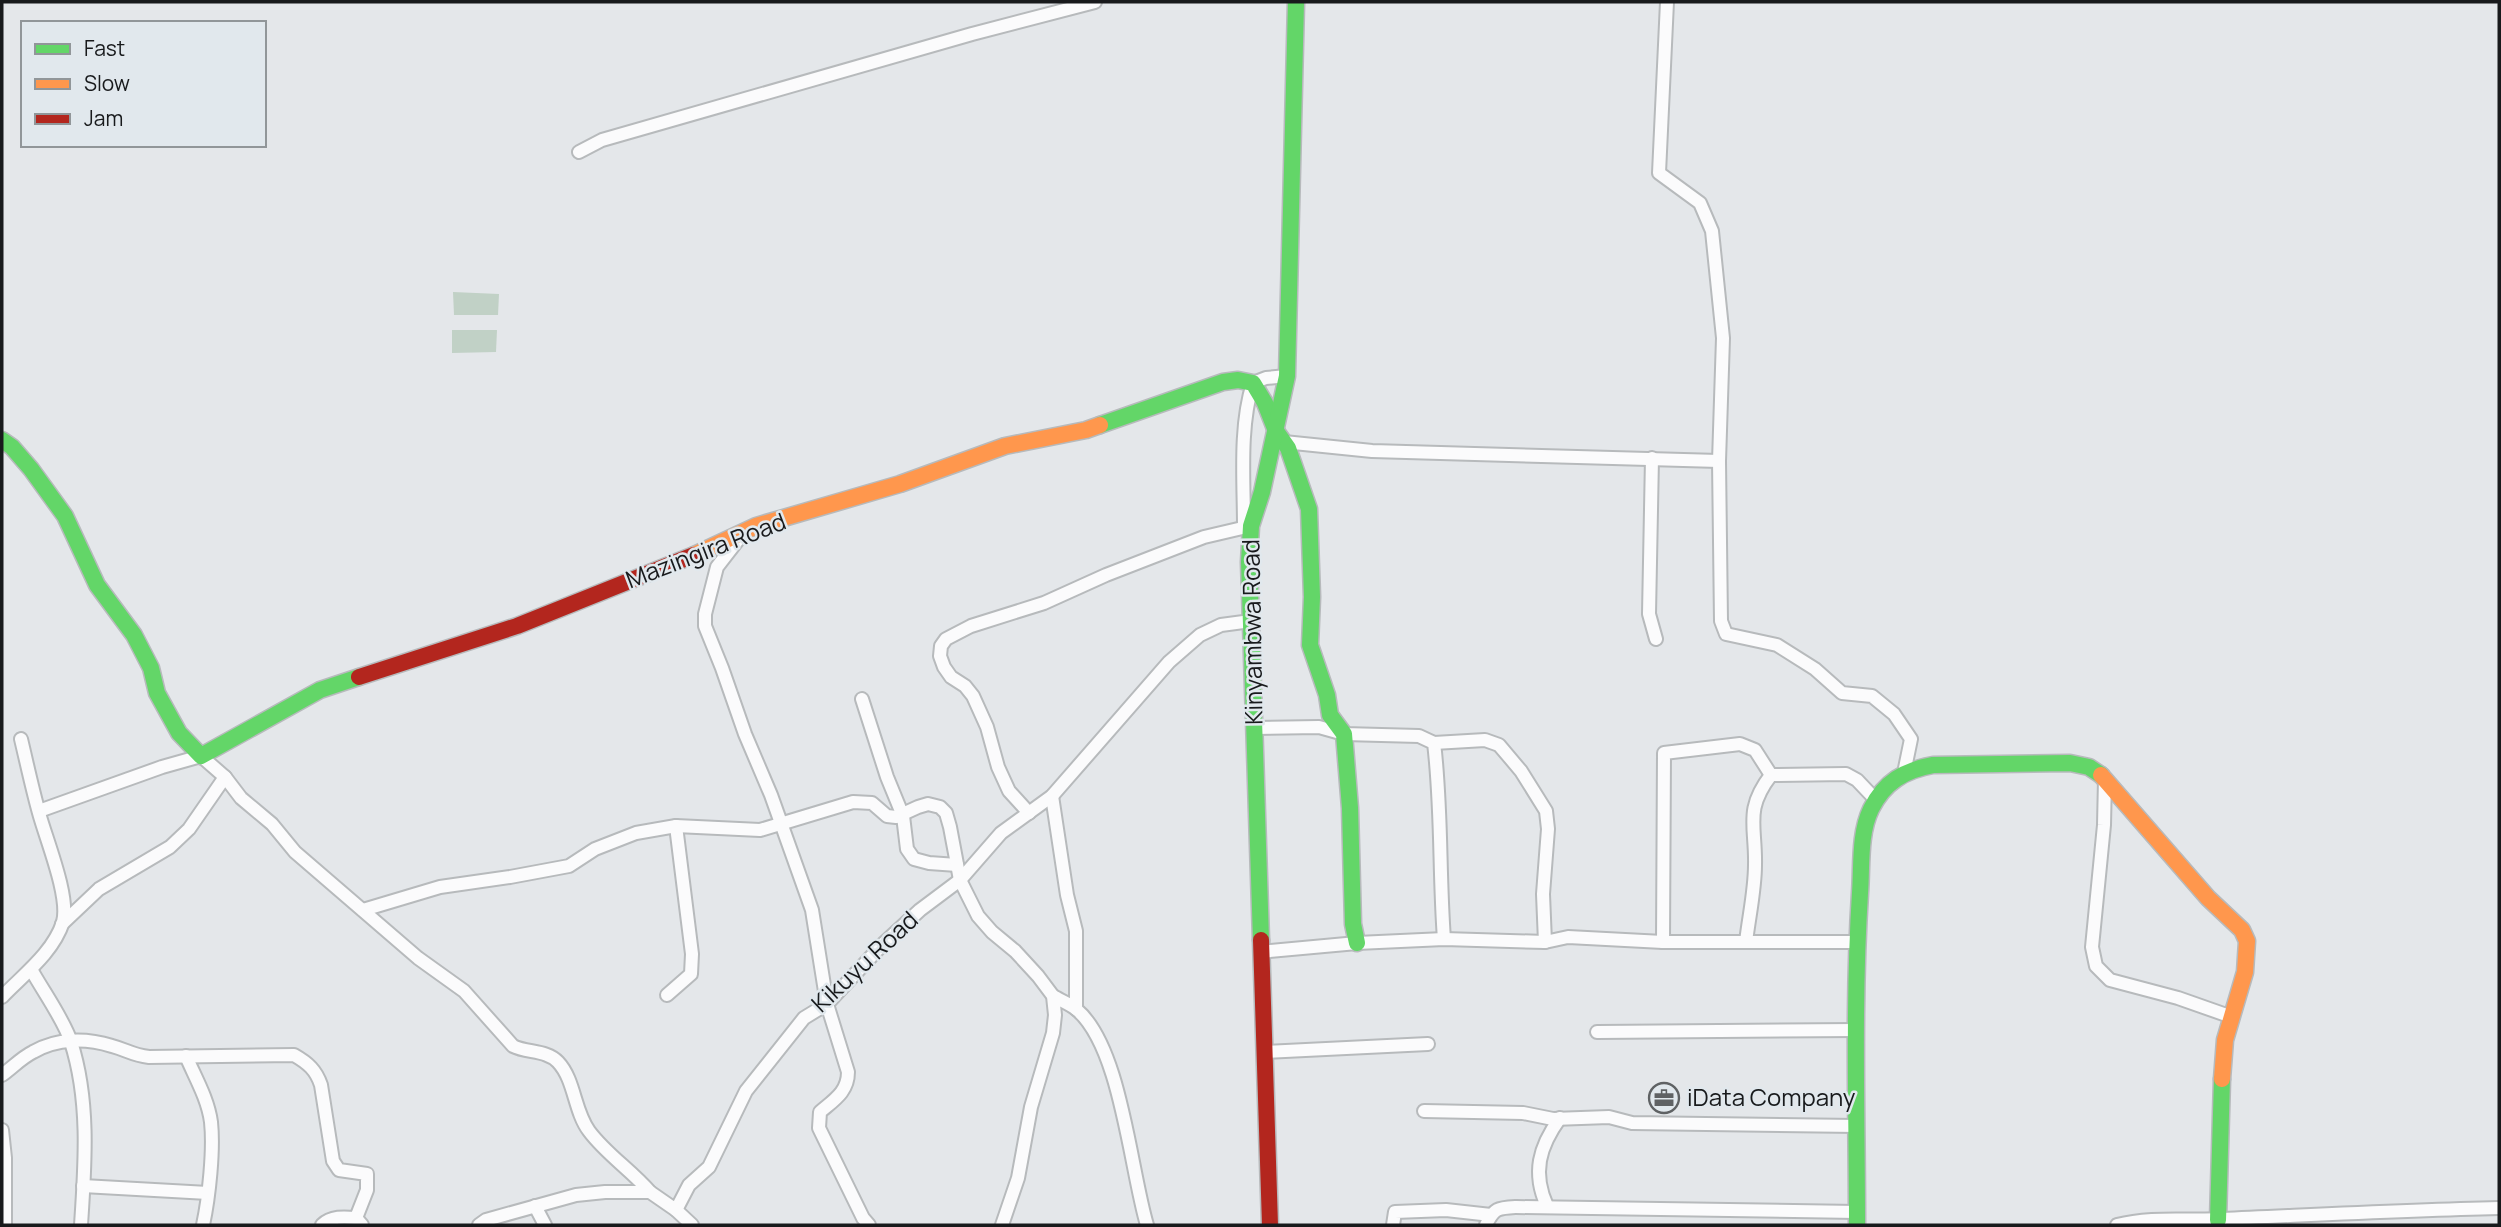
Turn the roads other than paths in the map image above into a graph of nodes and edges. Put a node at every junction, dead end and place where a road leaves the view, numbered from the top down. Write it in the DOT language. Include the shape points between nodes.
graph roads {
  1 [pos="1095,2"];
  2 [pos="1296,2"];
  3 [pos="1667,2"];
  4 [pos="579,152"];
  5 [pos="1287,376"];
  6 [pos="1254,383"];
  7 [pos="1280,437"];
  8 [pos="2,440"];
  9 [pos="1652,458"];
  10 [pos="1719,461"];
  11 [pos="1248,527"];
  12 [pos="743,534"];
  13 [pos="1251,621"];
  14 [pos="1656,639"];
  15 [pos="862,699"];
  16 [pos="1254,728"];
  17 [pos="1344,733"];
  18 [pos="21,739"];
  19 [pos="1434,743"];
  20 [pos="201,756"];
  21 [pos="1904,773"];
  22 [pos="1771,775"];
  23 [pos="225,778"];
  24 [pos="2105,779"];
  25 [pos="1052,796"];
  26 [pos="1876,800"];
  27 [pos="38,811"];
  28 [pos="1029,813"];
  29 [pos="903,816"];
  30 [pos="782,824"];
  31 [pos="676,826"];
  32 [pos="957,865"];
  33 [pos="960,880"];
  34 [pos="363,910"];
  35 [pos="62,924"];
  36 [pos="1444,939"];
  37 [pos="1545,942"];
  38 [pos="1663,942"];
  39 [pos="1746,942"];
  40 [pos="1857,942"];
  41 [pos="1357,943"];
  42 [pos="1260,952"];
  43 [pos="32,971"];
  44 [pos="667,995"];
  45 [pos="1052,996"];
  46 [pos="2,997"];
  47 [pos="827,1004"];
  48 [pos="1076,1009"];
  49 [pos="2232,1017"];
  50 [pos="1857,1030"];
  51 [pos="1597,1032"];
  52 [pos="71,1040"];
  53 [pos="1428,1044"];
  54 [pos="1265,1052"];
  55 [pos="186,1056"];
  56 [pos="2,1075"];
  57 [pos="1423,1111"];
  58 [pos="1560,1118"];
  59 [pos="1857,1126"];
  60 [pos="2,1130"];
  61 [pos="83,1186"];
  62 [pos="650,1192"];
  63 [pos="208,1193"];
  64 [pos="535,1206"];
  65 [pos="1547,1206"];
  66 [pos="2499,1208"];
  67 [pos="676,1210"];
  68 [pos="1857,1218"];
  69 [pos="1488,1220"];
  70 [pos="2218,1220"];
  71 [pos="2286,1221"];
  72 [pos="359,1222"];
  73 [pos="2137,1222"];
  74 [pos="5,1225"];
  75 [pos="81,1225"];
  76 [pos="204,1225"];
  77 [pos="322,1225"];
  78 [pos="479,1225"];
  79 [pos="545,1225"];
  80 [pos="692,1225"];
  81 [pos="869,1225"];
  82 [pos="1002,1225"];
  83 [pos="1147,1225"];
  84 [pos="1270,1225"];
  85 [pos="1393,1225"];
  86 [pos="2116,1225"];
  1 -- 4 [label="street" via="602,139"];
  2 -- 5 [label="street, Kinyambwa Road"];
  3 -- 10 [label="street" via="1659,173 1700,203 1712,231 1723,338"];
  5 -- 6 [label="street"];
  5 -- 7 [label="street, Kinyambwa Road"];
  6 -- 7 [label="street"];
  6 -- 11 [label="street" via="1247,417"];
  6 -- 12 [label="street, Mazingira Road" via="1223,382 1086,430 1005,446"];
  7 -- 9 [label="street" via="1372,451"];
  7 -- 11 [label="street, Kinyambwa Road"];
  7 -- 17 [label="street" via="1310,519 1311,652 1330,715"];
  8 -- 20 [label="street" via="31,468 65,516 97,585 134,635 179,733"];
  9 -- 10 [label="street"];
  9 -- 14 [label="street" via="1649,614"];
  10 -- 21 [label="street" via="1721,621 1726,634 1777,645 1842,693 1872,696 1894,714 1911,738"];
  11 -- 13 [label="street, Kinyambwa Road"];
  11 -- 28 [label="street" via="1204,537 946,639 940,656 944,667 973,696 1009,791"];
  12 -- 20 [label="street, Mazingira Road" via="517,626 320,690"];
  12 -- 30 [label="street" via="717,567 705,626"];
  13 -- 16 [label="street, Kinyambwa Road"];
  13 -- 25 [label="street, Kikuyu Road" via="1221,625 1200,635 1169,662"];
  15 -- 29 [label="street"];
  16 -- 17 [label="street" via="1319,727"];
  16 -- 42 [label="street, Kinyambwa Road"];
  17 -- 19 [label="street" via="1408,734"];
  17 -- 41 [label="street"];
  18 -- 27 [label="street"];
  19 -- 36 [label="street"];
  19 -- 37 [label="street" via="1485,740 1499,745 1545,811"];
  20 -- 23 [label="street"];
  20 -- 27 [label="street"];
  21 -- 24 [label="street" via="1957,764 2071,763 2092,768"];
  21 -- 26 [label="street"];
  22 -- 26 [label="street" via="1846,774"];
  22 -- 38 [label="street" via="1755,750 1740,744 1664,753"];
  22 -- 39 [label="street" via="1752,812 1755,865"];
  23 -- 34 [label="street" via="295,852"];
  23 -- 35 [label="street" via="189,829 170,847 99,889"];
  24 -- 49 [label="street" via="2208,898 2242,930 2248,952"];
  24 -- 49 [label="street" via="2092,947 2096,966 2122,984"];
  25 -- 28 [label="street, Kikuyu Road"];
  25 -- 48 [label="street" via="1076,931"];
  26 -- 40 [label="street" via="1865,825"];
  27 -- 35 [label="street" via="62,889"];
  28 -- 33 [label="street, Kikuyu Road" via="1001,834"];
  29 -- 30 [label="street" via="891,817 872,803 853,802"];
  29 -- 32 [label="street" via="914,859"];
  29 -- 32 [label="street" via="928,804 940,807 946,813"];
  30 -- 31 [label="street" via="760,830"];
  30 -- 47 [label="street" via="812,910"];
  31 -- 34 [label="street" via="636,832 569,866 440,887"];
  31 -- 44 [label="street" via="691,974"];
  32 -- 33 [label="street"];
  33 -- 45 [label="street" via="978,916"];
  33 -- 47 [label="street, Kikuyu Road" via="882,945"];
  34 -- 62 [label="street" via="464,991 513,1046 559,1063 589,1131"];
  35 -- 43 [label="street"];
  36 -- 37 [label="street"];
  36 -- 41 [label="street"];
  37 -- 38 [label="street" via="1568,937"];
  38 -- 39 [label="street"];
  39 -- 40 [label="street"];
  40 -- 50 [label="street"];
  41 -- 42 [label="street"];
  42 -- 54 [label="street, Kinyambwa Road"];
  43 -- 46 [label="street"];
  43 -- 52 [label="street"];
  45 -- 48 [label="street"];
  45 -- 82 [label="street" via="1053,1033"];
  47 -- 67 [label="street, Kikuyu Road" via="804,1018 770,1058 746,1091 709,1167 690,1185"];
  47 -- 81 [label="street" via="848,1082 820,1112 819,1128"];
  48 -- 83 [label="street" via="1096,1033 1116,1079"];
  49 -- 70 [label="street" via="2223,1058"];
  50 -- 51 [label="street"];
  50 -- 59 [label="street"];
  52 -- 55 [label="street" via="114,1046 131,1055"];
  52 -- 56 [label="street" via="31,1052"];
  52 -- 61 [label="street" via="85,1134"];
  53 -- 54 [label="street"];
  54 -- 84 [label="street, Kinyambwa Road"];
  55 -- 63 [label="street" via="211,1122"];
  55 -- 72 [label="street" via="294,1055 307,1062 321,1085 333,1161 339,1170 367,1174"];
  57 -- 58 [label="street"];
  58 -- 59 [label="street"];
  58 -- 65 [label="street" via="1549,1135 1538,1170"];
  59 -- 68 [label="street"];
  60 -- 74 [label="street"];
  61 -- 63 [label="street"];
  61 -- 75 [label="street"];
  62 -- 64 [label="street" via="576,1195"];
  62 -- 67 [label="street"];
  63 -- 76 [label="street"];
  64 -- 78 [label="street"];
  64 -- 79 [label="street"];
  65 -- 68 [label="street" via="1731,1209"];
  65 -- 69 [label="street" via="1499,1208"];
  66 -- 71 [label="street"];
  67 -- 80 [label="street"];
  69 -- 85 [label="street" via="1446,1210 1395,1212"];
  70 -- 71 [label="street"];
  70 -- 73 [label="street"];
  72 -- 77 [label="street" via="342,1217"];
  73 -- 86 [label="street"];
}
